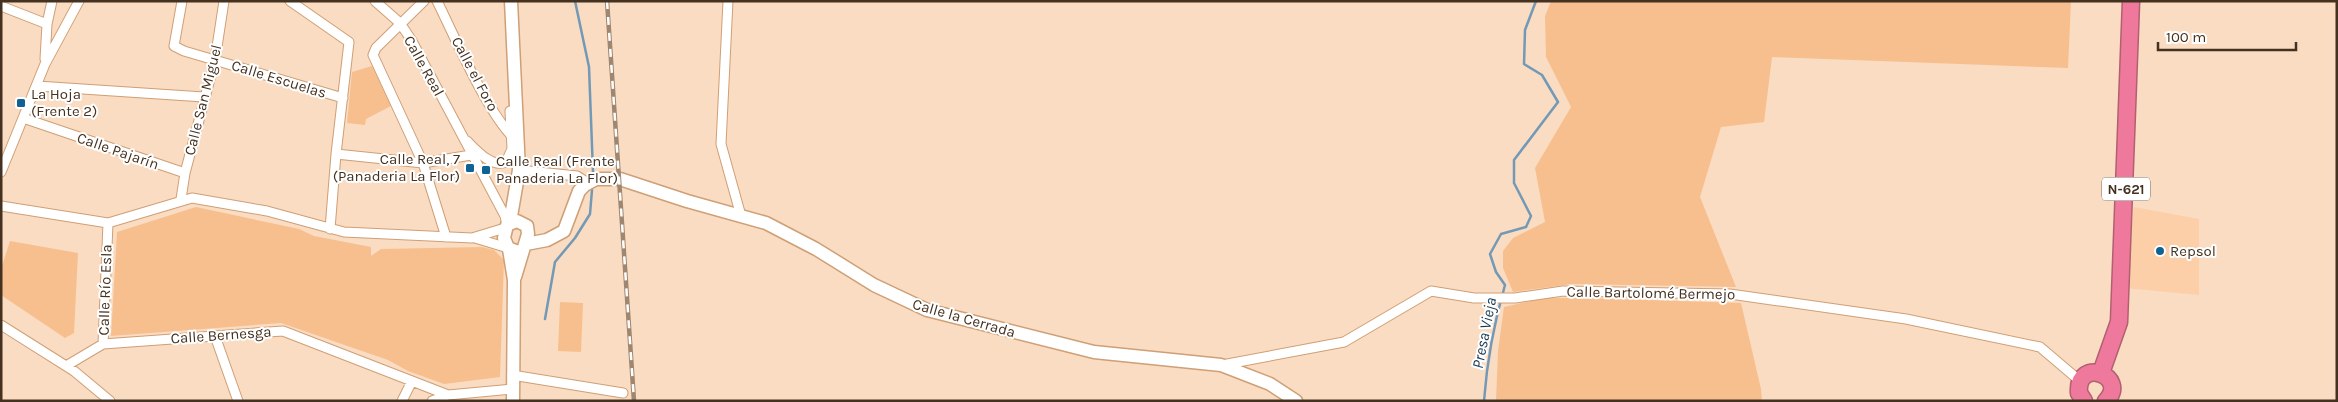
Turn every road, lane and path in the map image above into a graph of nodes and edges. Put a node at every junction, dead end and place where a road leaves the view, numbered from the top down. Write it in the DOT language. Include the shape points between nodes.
graph roads {
  1 [pos="52,1"];
  2 [pos="79,1"];
  3 [pos="182,1"];
  4 [pos="224,1"];
  5 [pos="290,1"];
  6 [pos="375,1"];
  7 [pos="424,1"];
  8 [pos="437,1"];
  9 [pos="511,1"];
  10 [pos="728,1"];
  11 [pos="2131,1"];
  12 [pos="1,6"];
  13 [pos="400,23"];
  14 [pos="47,24"];
  15 [pos="215,60"];
  16 [pos="45,64"];
  17 [pos="37,86"];
  18 [pos="204,97"];
  19 [pos="342,98"];
  20 [pos="23,118"];
  21 [pos="464,137"];
  22 [pos="513,143"];
  23 [pos="336,154"];
  24 [pos="471,155"];
  25 [pos="423,163"];
  26 [pos="1,172"];
  27 [pos="185,173"];
  28 [pos="518,175"];
  29 [pos="588,183"];
  30 [pos="181,200"];
  31 [pos="1,206"];
  32 [pos="741,216"];
  33 [pos="108,223"];
  34 [pos="508,225"];
  35 [pos="526,227"];
  36 [pos="330,229"];
  37 [pos="558,236"];
  38 [pos="446,237"];
  39 [pos="472,238"];
  40 [pos="526,246"];
  41 [pos="508,249"];
  42 [pos="514,280"];
  43 [pos="1,325"];
  44 [pos="215,336"];
  45 [pos="103,344"];
  46 [pos="1221,365"];
  47 [pos="66,366"];
  48 [pos="2101,373"];
  49 [pos="512,375"];
  50 [pos="412,381"];
  51 [pos="2080,381"];
  52 [pos="623,393"];
  53 [pos="448,395"];
  54 [pos="513,395"];
  55 [pos="463,399"];
  56 [pos="2111,400"];
  57 [pos="110,401"];
  58 [pos="238,401"];
  59 [pos="402,401"];
  60 [pos="432,401"];
  61 [pos="1296,401"];
  62 [pos="2084,401"];
  1 -- 14 [label="street"];
  2 -- 16 [label="street"];
  3 -- 15 [label="street, Calle Escuelas" via="174,46"];
  4 -- 15 [label="street, Calle San Miguel"];
  5 -- 19 [label="street" via="350,42"];
  6 -- 13 [label="street, Calle Real"];
  7 -- 13 [label="street"];
  8 -- 22 [label="street, Calle el Foro" via="486,99"];
  9 -- 22 [label="street" via="516,102"];
  10 -- 32 [label="street" via="722,144"];
  11 -- 48 [label="highway, N-621" via="2120,322"];
  12 -- 14 [label="street"];
  13 -- 21 [label="street, Calle Real"];
  13 -- 25 [label="street" via="373,55"];
  14 -- 16 [label="street"];
  15 -- 18 [label="street, Calle San Miguel"];
  15 -- 19 [label="street, Calle Escuelas"];
  16 -- 17 [label="street"];
  17 -- 18 [label="street"];
  17 -- 20 [label="street"];
  18 -- 27 [label="street, Calle San Miguel"];
  19 -- 23 [label="street"];
  20 -- 26 [label="street"];
  20 -- 27 [label="street, Calle Pajarín"];
  21 -- 22 [label="street, Calle Real" via="481,155 500,164 510,157"];
  21 -- 24 [label="street, Calle Real"];
  22 -- 28 [label="street"];
  23 -- 25 [label="street"];
  23 -- 36 [label="street"];
  24 -- 25 [label="street"];
  24 -- 34 [label="street, Calle Real"];
  25 -- 38 [label="street"];
  27 -- 30 [label="street, Calle San Miguel"];
  28 -- 29 [label="street, Calle la Cerrada" via="577,176"];
  28 -- 34 [label="street"];
  28 -- 35 [label="street"];
  29 -- 32 [label="street, Calle la Cerrada" via="596,179 620,179"];
  29 -- 37 [label="street" via="579,191 568,224"];
  30 -- 33 [label="street"];
  30 -- 36 [label="street" via="204,198"];
  31 -- 33 [label="street"];
  32 -- 46 [label="street, Calle la Cerrada" via="766,223 816,249 885,292 927,310 1094,352"];
  33 -- 45 [label="street, Calle Río Esla"];
  34 -- 35 [label="street" via="517,221"];
  34 -- 39 [label="street"];
  34 -- 41 [label="street" via="504,242"];
  35 -- 37 [label="street" via="539,234"];
  35 -- 40 [label="street"];
  36 -- 38 [label="street"];
  37 -- 40 [label="street"];
  38 -- 39 [label="street"];
  39 -- 41 [label="street"];
  40 -- 41 [label="street" via="518,251"];
  40 -- 42 [label="street"];
  41 -- 42 [label="street"];
  42 -- 49 [label="street"];
  43 -- 47 [label="street"];
  44 -- 45 [label="street, Calle Bernesga"];
  44 -- 50 [label="street, Calle Bernesga" via="283,331"];
  44 -- 58 [label="street"];
  45 -- 47 [label="street, Calle Río Esla"];
  46 -- 51 [label="street, Calle Bartolomé Bermejo" via="1344,342 1431,291 1474,298 1563,291 1700,293 1730,294 1906,319 2040,347"];
  46 -- 61 [label="street, Calle la Cerrada" via="1270,384"];
  47 -- 57 [label="street"];
  48 -- 51 [label="highway" via="2088,374"];
  48 -- 56 [label="highway" via="2111,382"];
  49 -- 52 [label="street"];
  49 -- 54 [label="street"];
  50 -- 53 [label="street, Calle Bernesga"];
  50 -- 59 [label="street"];
  51 -- 62 [label="highway" via="2079,393"];
  53 -- 55 [label="street"];
  53 -- 60 [label="street"];
  54 -- 55 [label="street"];
}
